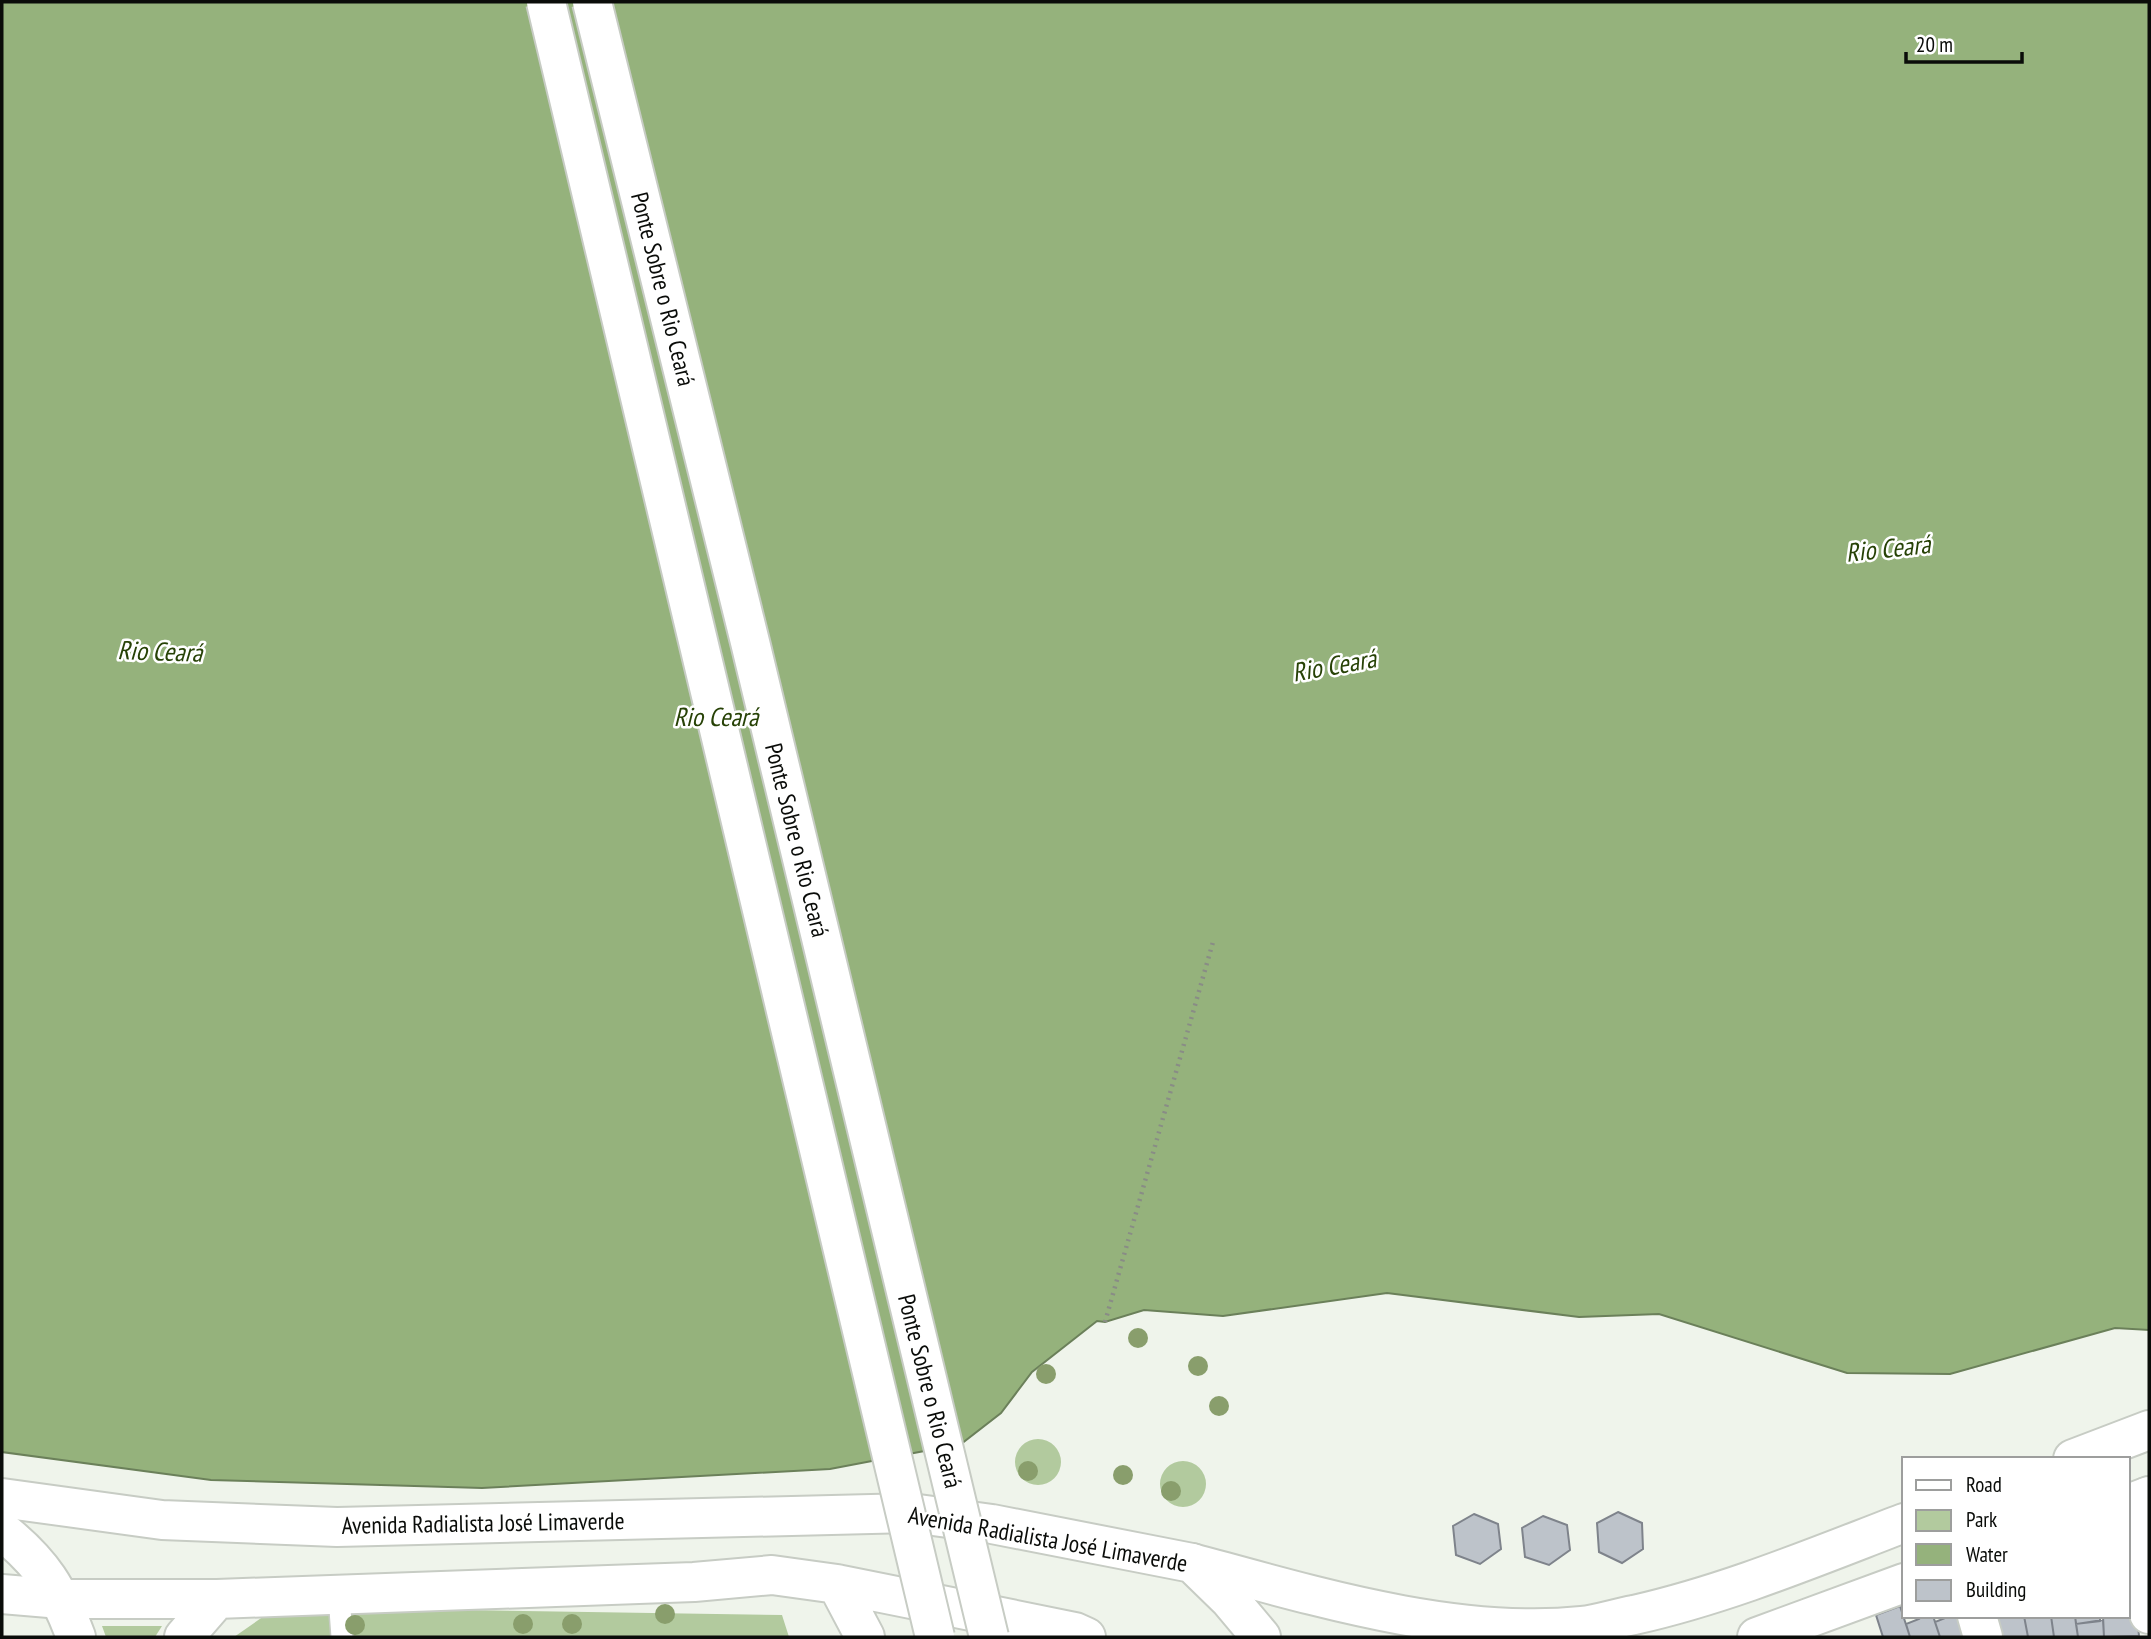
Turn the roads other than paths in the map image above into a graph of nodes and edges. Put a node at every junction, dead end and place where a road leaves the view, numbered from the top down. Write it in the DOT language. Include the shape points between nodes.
graph roads {
  1 [pos="546,2"];
  2 [pos="592,2"];
  3 [pos="2149,1430"];
  4 [pos="2078,1457"];
  5 [pos="2,1498"];
  6 [pos="2141,1499"];
  7 [pos="1902,1524"];
  8 [pos="2,1531"];
  9 [pos="1192,1563"];
  10 [pos="837,1584"];
  11 [pos="1902,1584"];
  12 [pos="2,1594"];
  13 [pos="339,1596"];
  14 [pos="61,1599"];
  15 [pos="216,1599"];
  16 [pos="2149,1614"];
  17 [pos="1978,1618"];
  18 [pos="1089,1636"];
  19 [pos="76,1637"];
  20 [pos="184,1637"];
  21 [pos="342,1637"];
  22 [pos="865,1637"];
  23 [pos="935,1637"];
  24 [pos="989,1637"];
  25 [pos="1261,1637"];
  26 [pos="1757,1637"];
  27 [pos="1983,1637"];
  1 -- 23 [label="main road, Ponte Sobre o Rio Ceará, bridge"];
  2 -- 24 [label="main road, Ponte Sobre o Rio Ceará, bridge"];
  3 -- 4 [label="main road"];
  5 -- 9 [label="main road, Avenida Radialista José Limaverde" via="162,1520 337,1527 911,1513"];
  6 -- 16 [label="main road"];
  7 -- 9 [label="main road, Avenida Radialista José Limaverde" via="1682,1604 1583,1626 1519,1628 1440,1621 1315,1596"];
  8 -- 14 [label="main road" via="43,1569"];
  9 -- 25 [label="main road"];
  10 -- 13 [label="main road" via="772,1575"];
  10 -- 18 [label="main road"];
  10 -- 22 [label="main road"];
  11 -- 26 [label="main road"];
  12 -- 14 [label="main road"];
  13 -- 15 [label="main road"];
  13 -- 21 [label="lane"];
  14 -- 15 [label="main road"];
  14 -- 19 [label="main road"];
  15 -- 20 [label="main road"];
  17 -- 27 [label="main road"];
}
